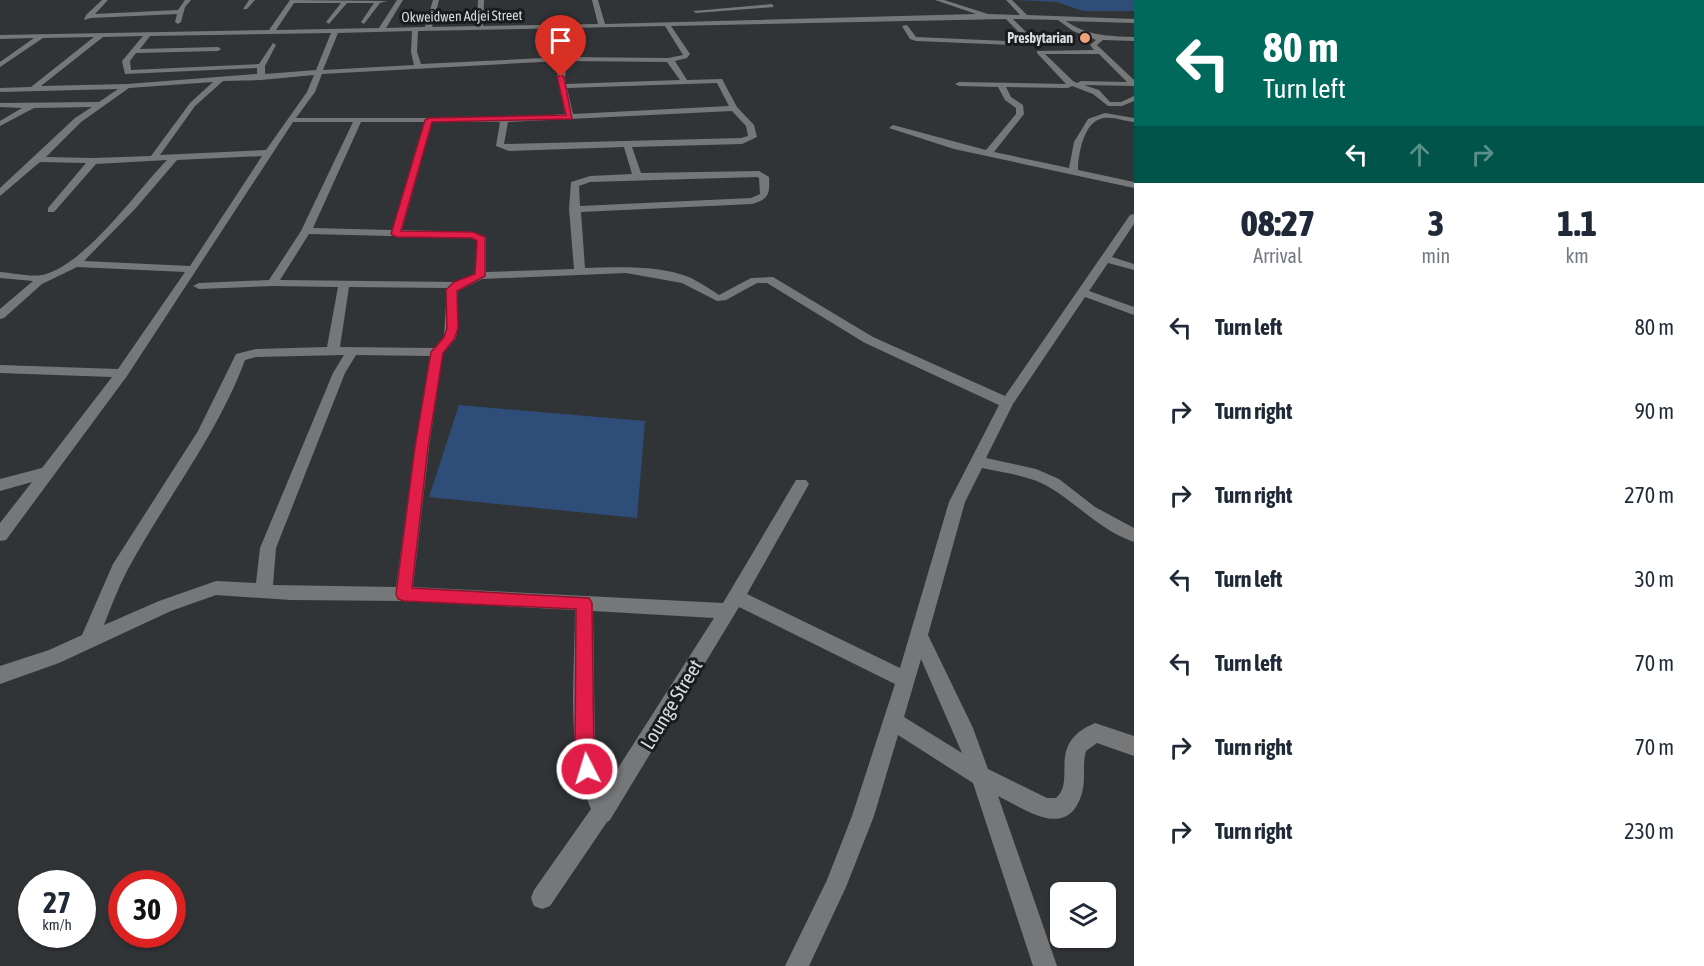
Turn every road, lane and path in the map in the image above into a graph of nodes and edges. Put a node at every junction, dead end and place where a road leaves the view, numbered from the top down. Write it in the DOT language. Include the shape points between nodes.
graph roads {
  1 [pos="105,0"];
  2 [pos="188,0"];
  3 [pos="252,0"];
  4 [pos="400,0"];
  5 [pos="436,0"];
  6 [pos="481,0"];
  7 [pos="595,0"];
  8 [pos="732,0"];
  9 [pos="766,0"];
  10 [pos="938,0"];
  11 [pos="1009,0"];
  12 [pos="293,1"];
  13 [pos="345,1"];
  14 [pos="381,1"];
  15 [pos="137,5"];
  16 [pos="772,6"];
  17 [pos="739,8"];
  18 [pos="961,8"];
  19 [pos="245,9"];
  20 [pos="179,12"];
  21 [pos="137,13"];
  22 [pos="963,15"];
  23 [pos="88,16"];
  24 [pos="986,16"];
  25 [pos="1008,17"];
  26 [pos="1026,18"];
  27 [pos="1060,19"];
  28 [pos="1123,21"];
  29 [pos="1134,21"];
  30 [pos="364,22"];
  31 [pos="787,22"];
  32 [pos="666,23"];
  33 [pos="704,23"];
  34 [pos="602,25"];
  35 [pos="332,26"];
  36 [pos="905,26"];
  37 [pos="480,28"];
  38 [pos="428,29"];
  39 [pos="1134,29"];
  40 [pos="381,30"];
  41 [pos="415,30"];
  42 [pos="271,32"];
  43 [pos="178,33"];
  44 [pos="101,35"];
  45 [pos="74,36"];
  46 [pos="0,37"];
  47 [pos="40,37"];
  48 [pos="145,37"];
  49 [pos="1134,39"];
  50 [pos="1099,40"];
  51 [pos="94,41"];
  52 [pos="1034,44"];
  53 [pos="1070,44"];
  54 [pos="273,45"];
  55 [pos="1134,47"];
  56 [pos="218,49"];
  57 [pos="134,51"];
  58 [pos="1080,52"];
  59 [pos="1101,52"];
  60 [pos="564,59"];
  61 [pos="668,60"];
  62 [pos="0,65"];
  63 [pos="261,66"];
  64 [pos="418,66"];
  65 [pos="320,72"];
  66 [pos="261,78"];
  67 [pos="220,81"];
  68 [pos="685,82"];
  69 [pos="1070,83"];
  70 [pos="959,84"];
  71 [pos="1134,84"];
  72 [pos="127,86"];
  73 [pos="563,86"];
  74 [pos="1001,86"];
  75 [pos="33,89"];
  76 [pos="0,90"];
  77 [pos="1134,98"];
  78 [pos="101,104"];
  79 [pos="0,105"];
  80 [pos="32,106"];
  81 [pos="734,108"];
  82 [pos="570,117"];
  83 [pos="290,120"];
  84 [pos="429,120"];
  85 [pos="505,120"];
  86 [pos="1134,120"];
  87 [pos="358,121"];
  88 [pos="0,124"];
  89 [pos="893,128"];
  90 [pos="627,144"];
  91 [pos="269,153"];
  92 [pos="988,153"];
  93 [pos="175,157"];
  94 [pos="154,158"];
  95 [pos="38,159"];
  96 [pos="93,161"];
  97 [pos="1074,172"];
  98 [pos="637,176"];
  99 [pos="1134,185"];
  100 [pos="0,193"];
  101 [pos="574,209"];
  102 [pos="51,210"];
  103 [pos="1134,217"];
  104 [pos="306,231"];
  105 [pos="396,234"];
  106 [pos="1106,259"];
  107 [pos="75,264"];
  108 [pos="1134,267"];
  109 [pos="193,269"];
  110 [pos="580,272"];
  111 [pos="0,275"];
  112 [pos="480,276"];
  113 [pos="45,278"];
  114 [pos="272,284"];
  115 [pos="344,285"];
  116 [pos="458,285"];
  117 [pos="199,286"];
  118 [pos="1082,292"];
  119 [pos="1134,310"];
  120 [pos="0,315"];
  121 [pos="333,351"];
  122 [pos="352,352"];
  123 [pos="437,352"];
  124 [pos="0,369"];
  125 [pos="122,373"];
  126 [pos="1007,403"];
  127 [pos="976,461"];
  128 [pos="47,472"];
  129 [pos="801,484"];
  130 [pos="0,485"];
  131 [pos="0,535"];
  132 [pos="1134,536"];
  133 [pos="264,591"];
  134 [pos="404,594"];
  135 [pos="584,603"];
  136 [pos="732,604"];
  137 [pos="918,633"];
  138 [pos="89,639"];
  139 [pos="0,675"];
  140 [pos="906,680"];
  141 [pos="893,721"];
  142 [pos="1134,746"];
  143 [pos="981,776"];
  144 [pos="603,813"];
  145 [pos="542,898"];
  146 [pos="797,966"];
  147 [pos="1045,966"];
  1 -- 23 [label="street"];
  2 -- 20 [label="street"];
  3 -- 19 [label="street"];
  4 -- 40 [label="street"];
  5 -- 38 [label="street"];
  6 -- 37 [label="street"];
  7 -- 34 [label="street"];
  8 -- 17 [label="street"];
  9 -- 16 [label="street"];
  10 -- 18 [label="street"];
  11 -- 26 [label="street"];
  12 -- 13 [label="street"];
  12 -- 42 [label="street"];
  13 -- 14 [label="street"];
  13 -- 35 [label="street"];
  14 -- 30 [label="street"];
  15 -- 21 [label="street"];
  16 -- 17 [label="street"];
  16 -- 31 [label="street"];
  17 -- 33 [label="street" via="694,8"];
  18 -- 22 [label="street"];
  18 -- 24 [label="street"];
  20 -- 21 [label="street"];
  20 -- 43 [label="street"];
  21 -- 23 [label="street"];
  22 -- 24 [label="street, Okweidwen Adjei Street"];
  22 -- 31 [label="street, Okweidwen Adjei Street"];
  23 -- 45 [label="street"];
  24 -- 25 [label="street, Okweidwen Adjei Street"];
  25 -- 26 [label="street, Okweidwen Adjei Street"];
  25 -- 52 [label="street"];
  26 -- 27 [label="street, Okweidwen Adjei Street"];
  27 -- 28 [label="street, Okweidwen Adjei Street"];
  27 -- 50 [label="street"];
  28 -- 29 [label="street, Okweidwen Adjei Street"];
  28 -- 39 [label="street"];
  31 -- 33 [label="street, Okweidwen Adjei Street"];
  32 -- 33 [label="street, Okweidwen Adjei Street"];
  32 -- 34 [label="street, Okweidwen Adjei Street"];
  32 -- 61 [label="street" via="687,54"];
  34 -- 37 [label="street, Okweidwen Adjei Street"];
  35 -- 40 [label="street, Okweidwen Adjei Street"];
  35 -- 42 [label="street, Okweidwen Adjei Street"];
  35 -- 65 [label="street"];
  36 -- 52 [label="street" via="916,39"];
  37 -- 38 [label="street, Okweidwen Adjei Street"];
  38 -- 41 [label="street, Okweidwen Adjei Street"];
  40 -- 41 [label="street, Okweidwen Adjei Street"];
  41 -- 64 [label="street"];
  42 -- 43 [label="street, Okweidwen Adjei Street"];
  43 -- 48 [label="street, Okweidwen Adjei Street"];
  44 -- 45 [label="street"];
  44 -- 48 [label="street"];
  44 -- 51 [label="street"];
  45 -- 47 [label="street"];
  46 -- 47 [label="street"];
  47 -- 62 [label="street"];
  48 -- 51 [label="street"];
  48 -- 57 [label="street"];
  49 -- 50 [label="street"];
  50 -- 53 [label="street"];
  50 -- 55 [label="street"];
  50 -- 59 [label="street"];
  51 -- 75 [label="street"];
  52 -- 53 [label="street"];
  53 -- 58 [label="street"];
  54 -- 63 [label="street"];
  56 -- 57 [label="street"];
  57 -- 63 [label="street" via="126,61 128,72"];
  58 -- 59 [label="street"];
  58 -- 69 [label="street" via="1039,52"];
  59 -- 71 [label="street"];
  60 -- 61 [label="street"];
  60 -- 64 [label="street"];
  60 -- 73 [label="street" via="560,70"];
  61 -- 68 [label="street"];
  63 -- 66 [label="street"];
  64 -- 65 [label="street"];
  65 -- 66 [label="street"];
  65 -- 83 [label="street"];
  66 -- 67 [label="street"];
  67 -- 72 [label="street"];
  67 -- 94 [label="street" via="208,88"];
  68 -- 73 [label="street"];
  68 -- 81 [label="street" via="720,82"];
  69 -- 71 [label="street"];
  69 -- 74 [label="street"];
  69 -- 77 [label="street" via="1096,92 1108,104 1122,104"];
  70 -- 74 [label="street"];
  72 -- 75 [label="street"];
  72 -- 78 [label="street"];
  73 -- 82 [label="street"];
  74 -- 92 [label="street" via="1020,107 1020,114"];
  75 -- 76 [label="street"];
  78 -- 80 [label="street"];
  78 -- 95 [label="street" via="78,120"];
  79 -- 80 [label="street"];
  80 -- 88 [label="street"];
  81 -- 82 [label="street"];
  81 -- 90 [label="street" via="750,125 753,133 749,139"];
  82 -- 85 [label="street"];
  83 -- 87 [label="street"];
  83 -- 91 [label="street"];
  84 -- 85 [label="street"];
  84 -- 87 [label="street"];
  84 -- 105 [label="street"];
  85 -- 90 [label="street" via="500,138 503,148"];
  86 -- 97 [label="street" via="1101,116 1091,121 1075,152"];
  87 -- 104 [label="street"];
  89 -- 92 [label="street"];
  90 -- 98 [label="street"];
  91 -- 93 [label="street"];
  91 -- 109 [label="street"];
  92 -- 97 [label="street"];
  93 -- 94 [label="street"];
  93 -- 107 [label="street"];
  94 -- 96 [label="street"];
  95 -- 96 [label="street"];
  95 -- 100 [label="street"];
  96 -- 102 [label="street"];
  97 -- 99 [label="street"];
  98 -- 101 [label="street" via="576,182"];
  98 -- 101 [label="street" via="759,174 764,177 765,194 752,201"];
  101 -- 110 [label="street"];
  103 -- 106 [label="street"];
  104 -- 105 [label="street"];
  104 -- 114 [label="street"];
  105 -- 112 [label="street" via="473,235 482,239"];
  106 -- 108 [label="street"];
  106 -- 118 [label="street"];
  107 -- 109 [label="street"];
  107 -- 113 [label="street"];
  109 -- 125 [label="street"];
  110 -- 112 [label="street"];
  110 -- 126 [label="street" via="626,270 679,277 717,298 755,280 770,279 869,340"];
  111 -- 113 [label="street"];
  112 -- 116 [label="street"];
  113 -- 120 [label="street"];
  114 -- 115 [label="street"];
  114 -- 117 [label="street"];
  115 -- 116 [label="street"];
  115 -- 121 [label="street"];
  116 -- 123 [label="street" via="452,290 450,338"];
  118 -- 119 [label="street"];
  118 -- 126 [label="street"];
  121 -- 122 [label="street"];
  121 -- 138 [label="street" via="256,353 237,361 204,433 119,570"];
  122 -- 123 [label="street"];
  122 -- 133 [label="street" via="339,373 268,548"];
  123 -- 134 [label="street"];
  124 -- 125 [label="street"];
  125 -- 128 [label="street"];
  126 -- 127 [label="street"];
  127 -- 132 [label="street" via="1054,483 1090,511"];
  127 -- 137 [label="street" via="957,502"];
  128 -- 130 [label="street"];
  128 -- 131 [label="street"];
  129 -- 136 [label="street, Lounge Street"];
  133 -- 134 [label="street"];
  133 -- 138 [label="street" via="203,590"];
  134 -- 135 [label="street"];
  135 -- 136 [label="street"];
  135 -- 144 [label="street" via="585,755 591,785"];
  136 -- 140 [label="street"];
  136 -- 144 [label="street, Lounge Street"];
  137 -- 140 [label="street"];
  137 -- 143 [label="street"];
  138 -- 139 [label="street" via="53,657"];
  140 -- 141 [label="street"];
  141 -- 143 [label="street"];
  141 -- 146 [label="street" via="863,816"];
  142 -- 143 [label="street" via="1095,733 1079,744 1072,791 1060,808 1032,804"];
  143 -- 147 [label="street"];
  144 -- 145 [label="street, Lounge Street"];
}
